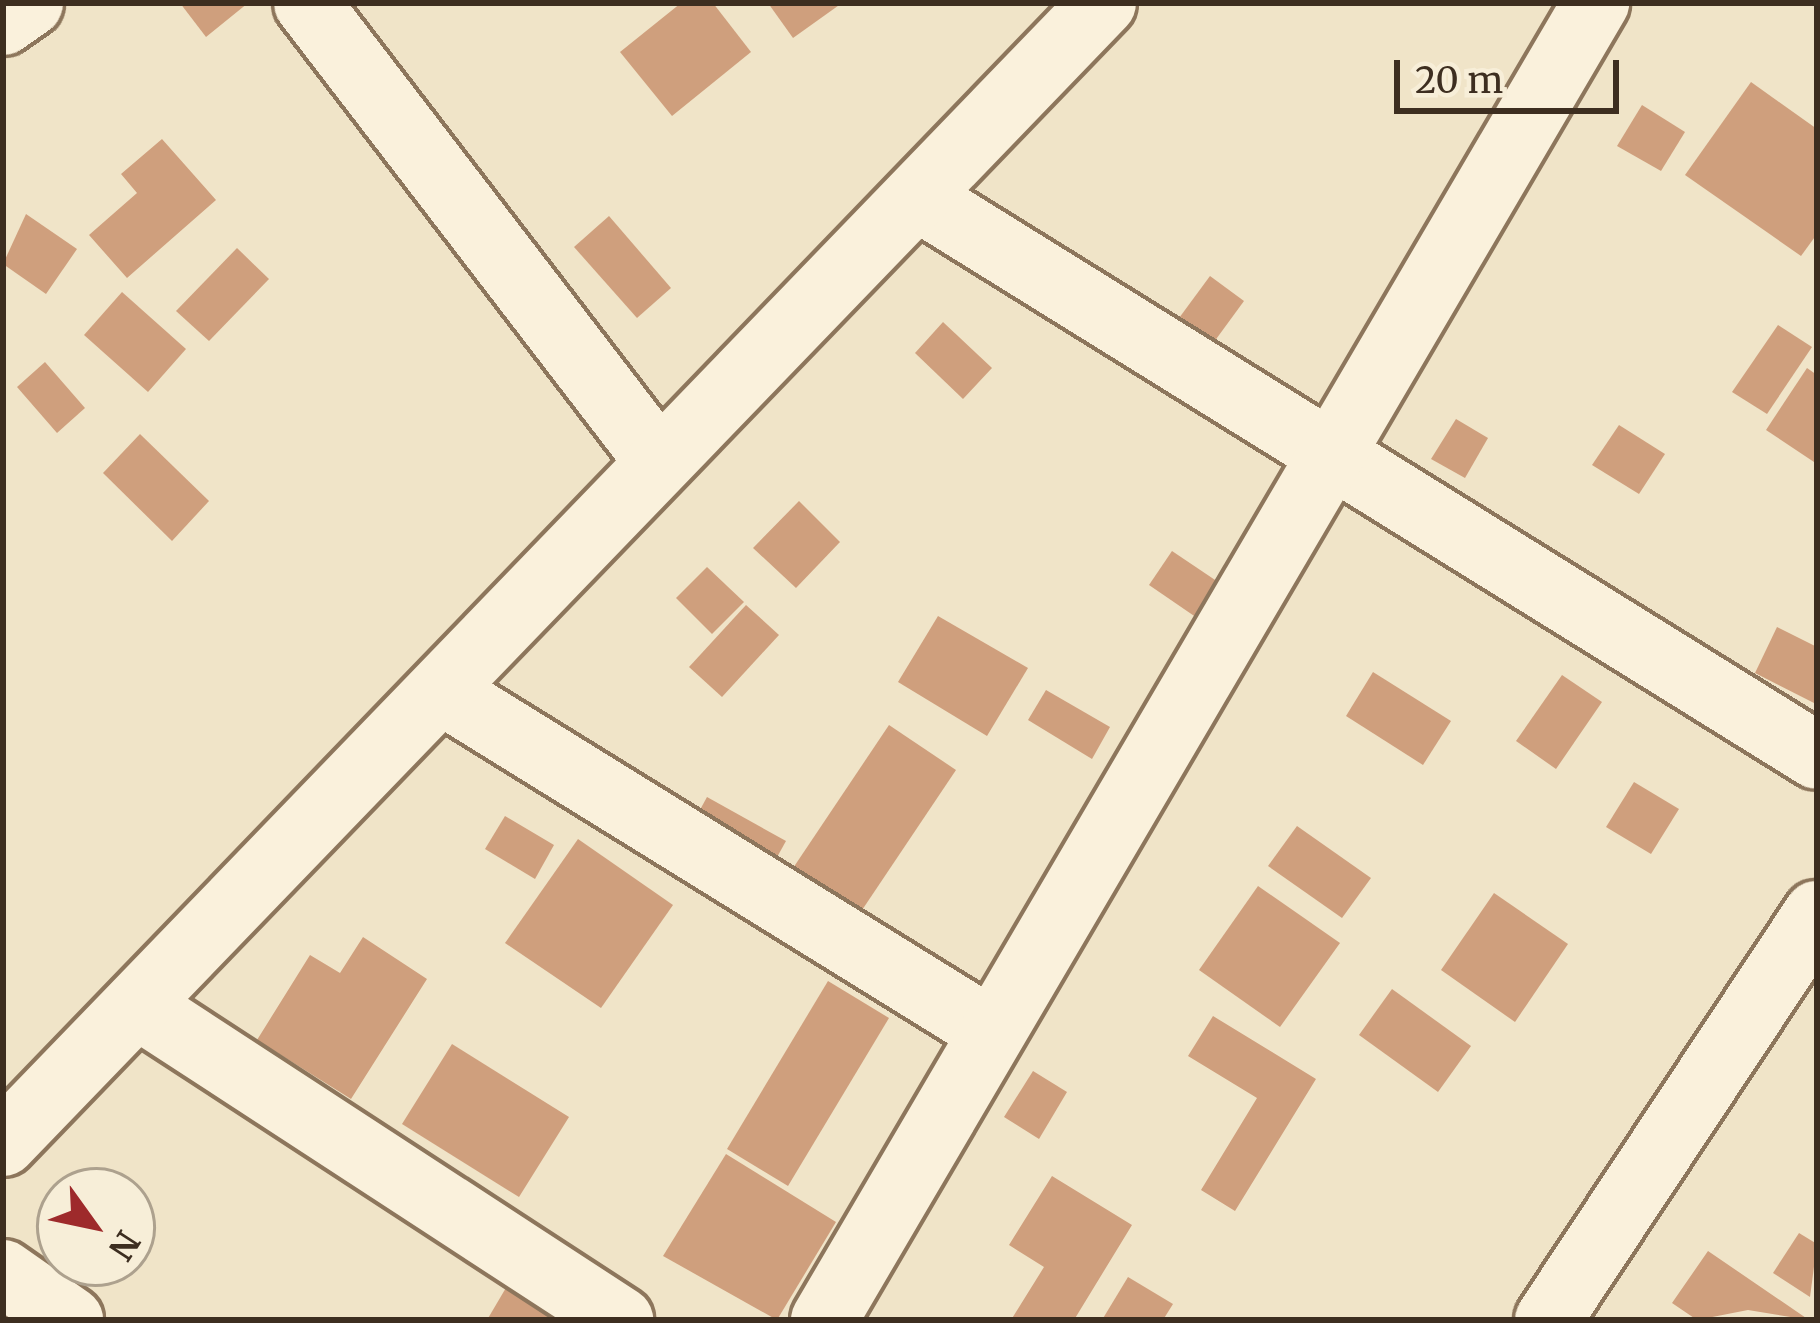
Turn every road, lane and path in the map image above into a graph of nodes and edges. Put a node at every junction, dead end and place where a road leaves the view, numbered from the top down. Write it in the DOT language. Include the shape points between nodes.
graph roads {
  1 [pos="30,3"];
  2 [pos="307,3"];
  3 [pos="1103,3"];
  4 [pos="1596,3"];
  5 [pos="3,22"];
  6 [pos="917,197"];
  7 [pos="1326,457"];
  8 [pos="659,462"];
  9 [pos="442,692"];
  10 [pos="1817,756"];
  11 [pos="1817,914"];
  12 [pos="136,1005"];
  13 [pos="986,1028"];
  14 [pos="3,1143"];
  15 [pos="3,1273"];
  16 [pos="70,1320"];
  17 [pos="620,1320"];
  18 [pos="824,1320"];
  19 [pos="1548,1320"];
  1 -- 5 [label="street"];
  2 -- 8 [label="street"];
  3 -- 6 [label="street"];
  4 -- 7 [label="street"];
  6 -- 7 [label="street"];
  6 -- 8 [label="street"];
  7 -- 10 [label="street"];
  7 -- 13 [label="street"];
  8 -- 9 [label="street"];
  9 -- 12 [label="street"];
  9 -- 13 [label="street"];
  11 -- 19 [label="street"];
  12 -- 14 [label="street"];
  12 -- 17 [label="street"];
  13 -- 18 [label="street"];
  15 -- 16 [label="street"];
}
